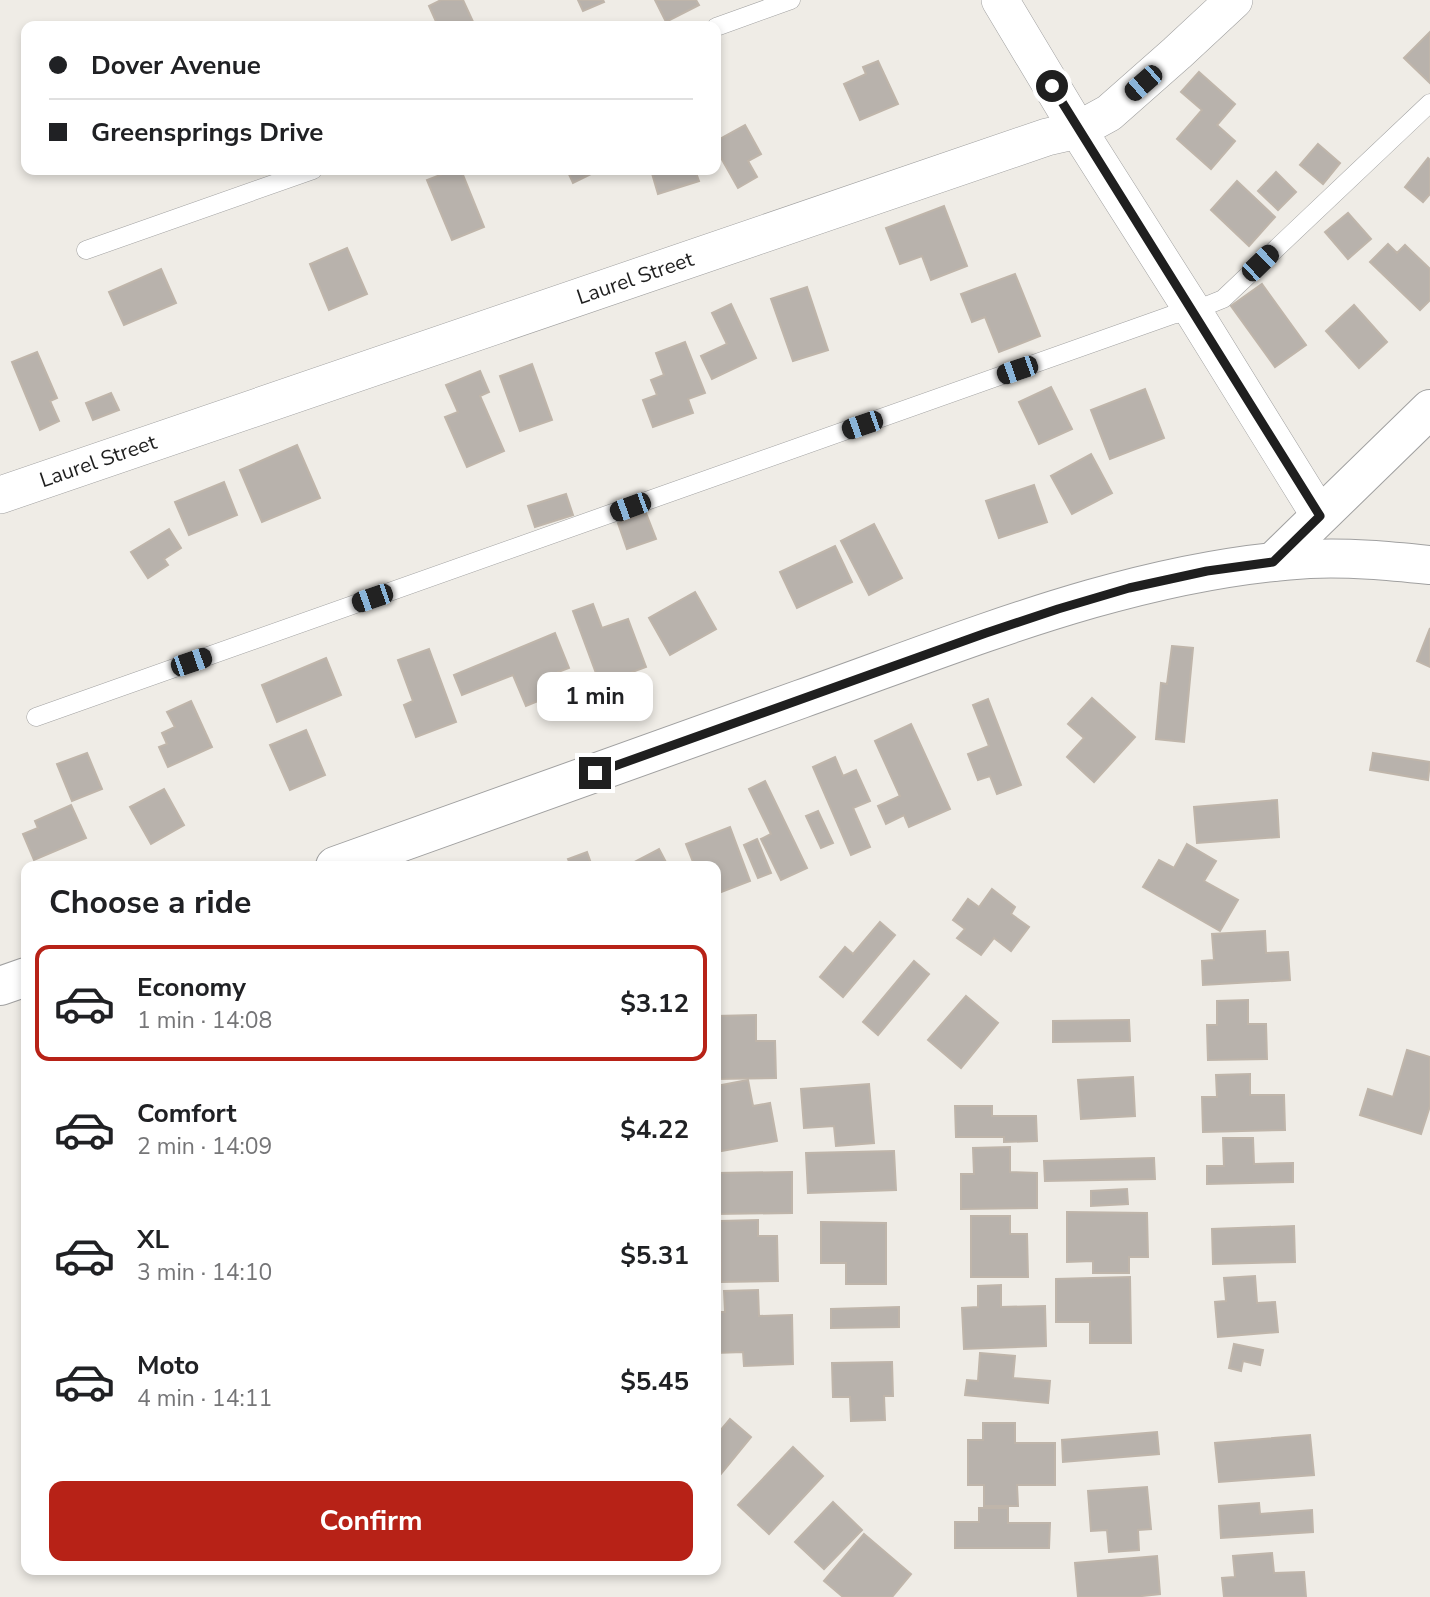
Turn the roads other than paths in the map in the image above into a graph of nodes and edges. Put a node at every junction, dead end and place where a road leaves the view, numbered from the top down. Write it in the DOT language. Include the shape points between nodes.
graph roads {
  1 [pos="791,0"];
  2 [pos="1000,0"];
  3 [pos="1234,0"];
  4 [pos="721,25"];
  5 [pos="1430,103"];
  6 [pos="1078,130"];
  7 [pos="299,175"];
  8 [pos="86,250"];
  9 [pos="1193,311"];
  10 [pos="1430,409"];
  11 [pos="0,495"];
  12 [pos="1320,516"];
  13 [pos="1273,562"];
  14 [pos="1430,565"];
  15 [pos="36,717"];
  16 [pos="349,861"];
  17 [pos="21,979"];
  18 [pos="0,986"];
  1 -- 4 [label="lane"];
  2 -- 6 [label="street"];
  3 -- 6 [label="street, Laurel Street" via="1109,113"];
  5 -- 9 [label="lane" via="1223,299"];
  6 -- 9 [label="street"];
  6 -- 11 [label="street, Laurel Street" via="1034,141"];
  7 -- 8 [label="lane"];
  9 -- 12 [label="street"];
  9 -- 15 [label="lane"];
  10 -- 12 [label="street"];
  12 -- 13 [label="street"];
  13 -- 14 [label="street" via="1313,559"];
  13 -- 16 [label="street" via="1129,588 1058,609"];
  17 -- 18 [label="street"];
}
